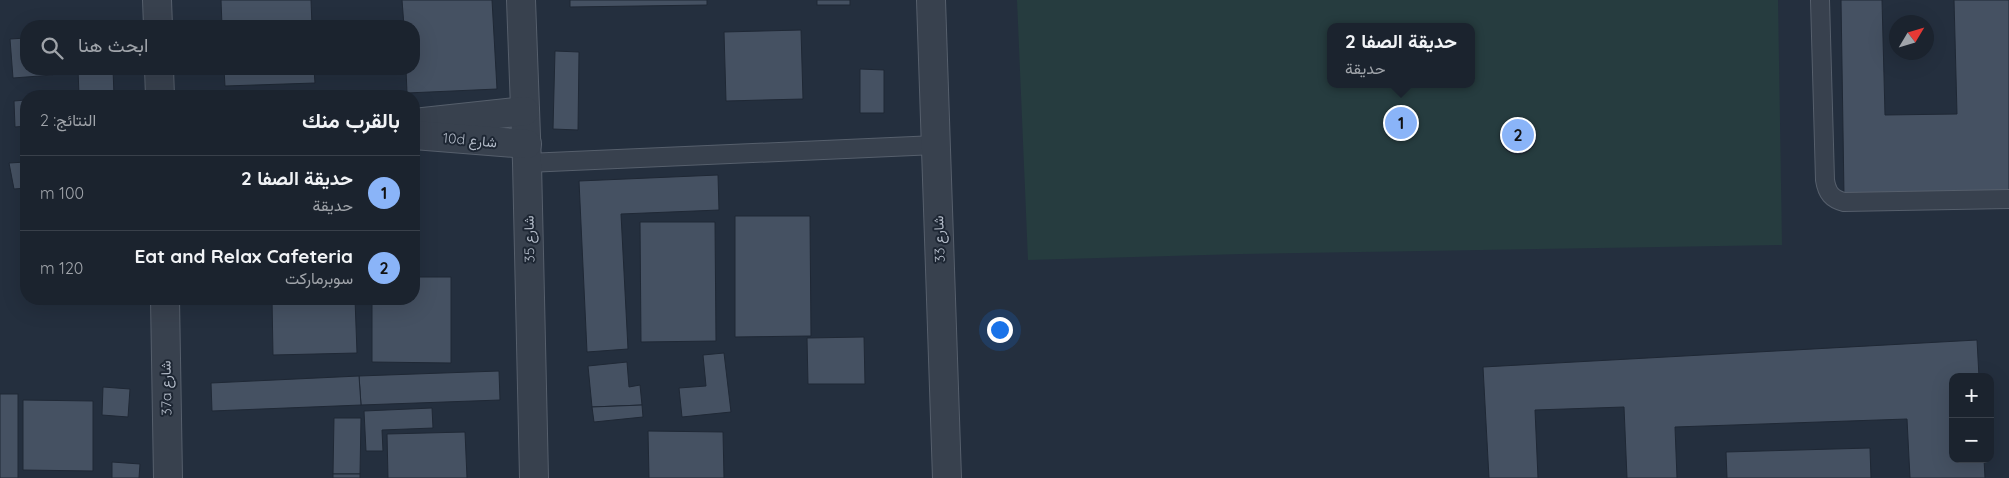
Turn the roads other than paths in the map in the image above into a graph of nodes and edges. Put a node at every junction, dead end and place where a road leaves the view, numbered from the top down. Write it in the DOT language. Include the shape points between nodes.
graph roads {
  1 [pos="157,0"];
  2 [pos="521,0"];
  3 [pos="931,0"];
  4 [pos="1820,0"];
  5 [pos="158,20"];
  6 [pos="159,75"];
  7 [pos="160,90"];
  8 [pos="525,111"];
  9 [pos="420,121"];
  10 [pos="420,136"];
  11 [pos="936,145"];
  12 [pos="527,154"];
  13 [pos="2009,199"];
  14 [pos="165,305"];
  15 [pos="168,478"];
  16 [pos="534,478"];
  17 [pos="947,478"];
  1 -- 5 [label="street"];
  2 -- 8 [label="street, شارع 35"];
  3 -- 11 [label="street, شارع 33"];
  4 -- 13 [label="lane" via="1825,180 1830,195 1844,202"];
  6 -- 7 [label="street"];
  8 -- 9 [label="street, 10d شارع"];
  8 -- 12 [label="street, شارع 35"];
  10 -- 12 [label="street, 10d شارع"];
  11 -- 12 [label="lane"];
  11 -- 17 [label="street, شارع 33"];
  12 -- 16 [label="street, شارع 35"];
  14 -- 15 [label="street, 37a شارع"];
}
